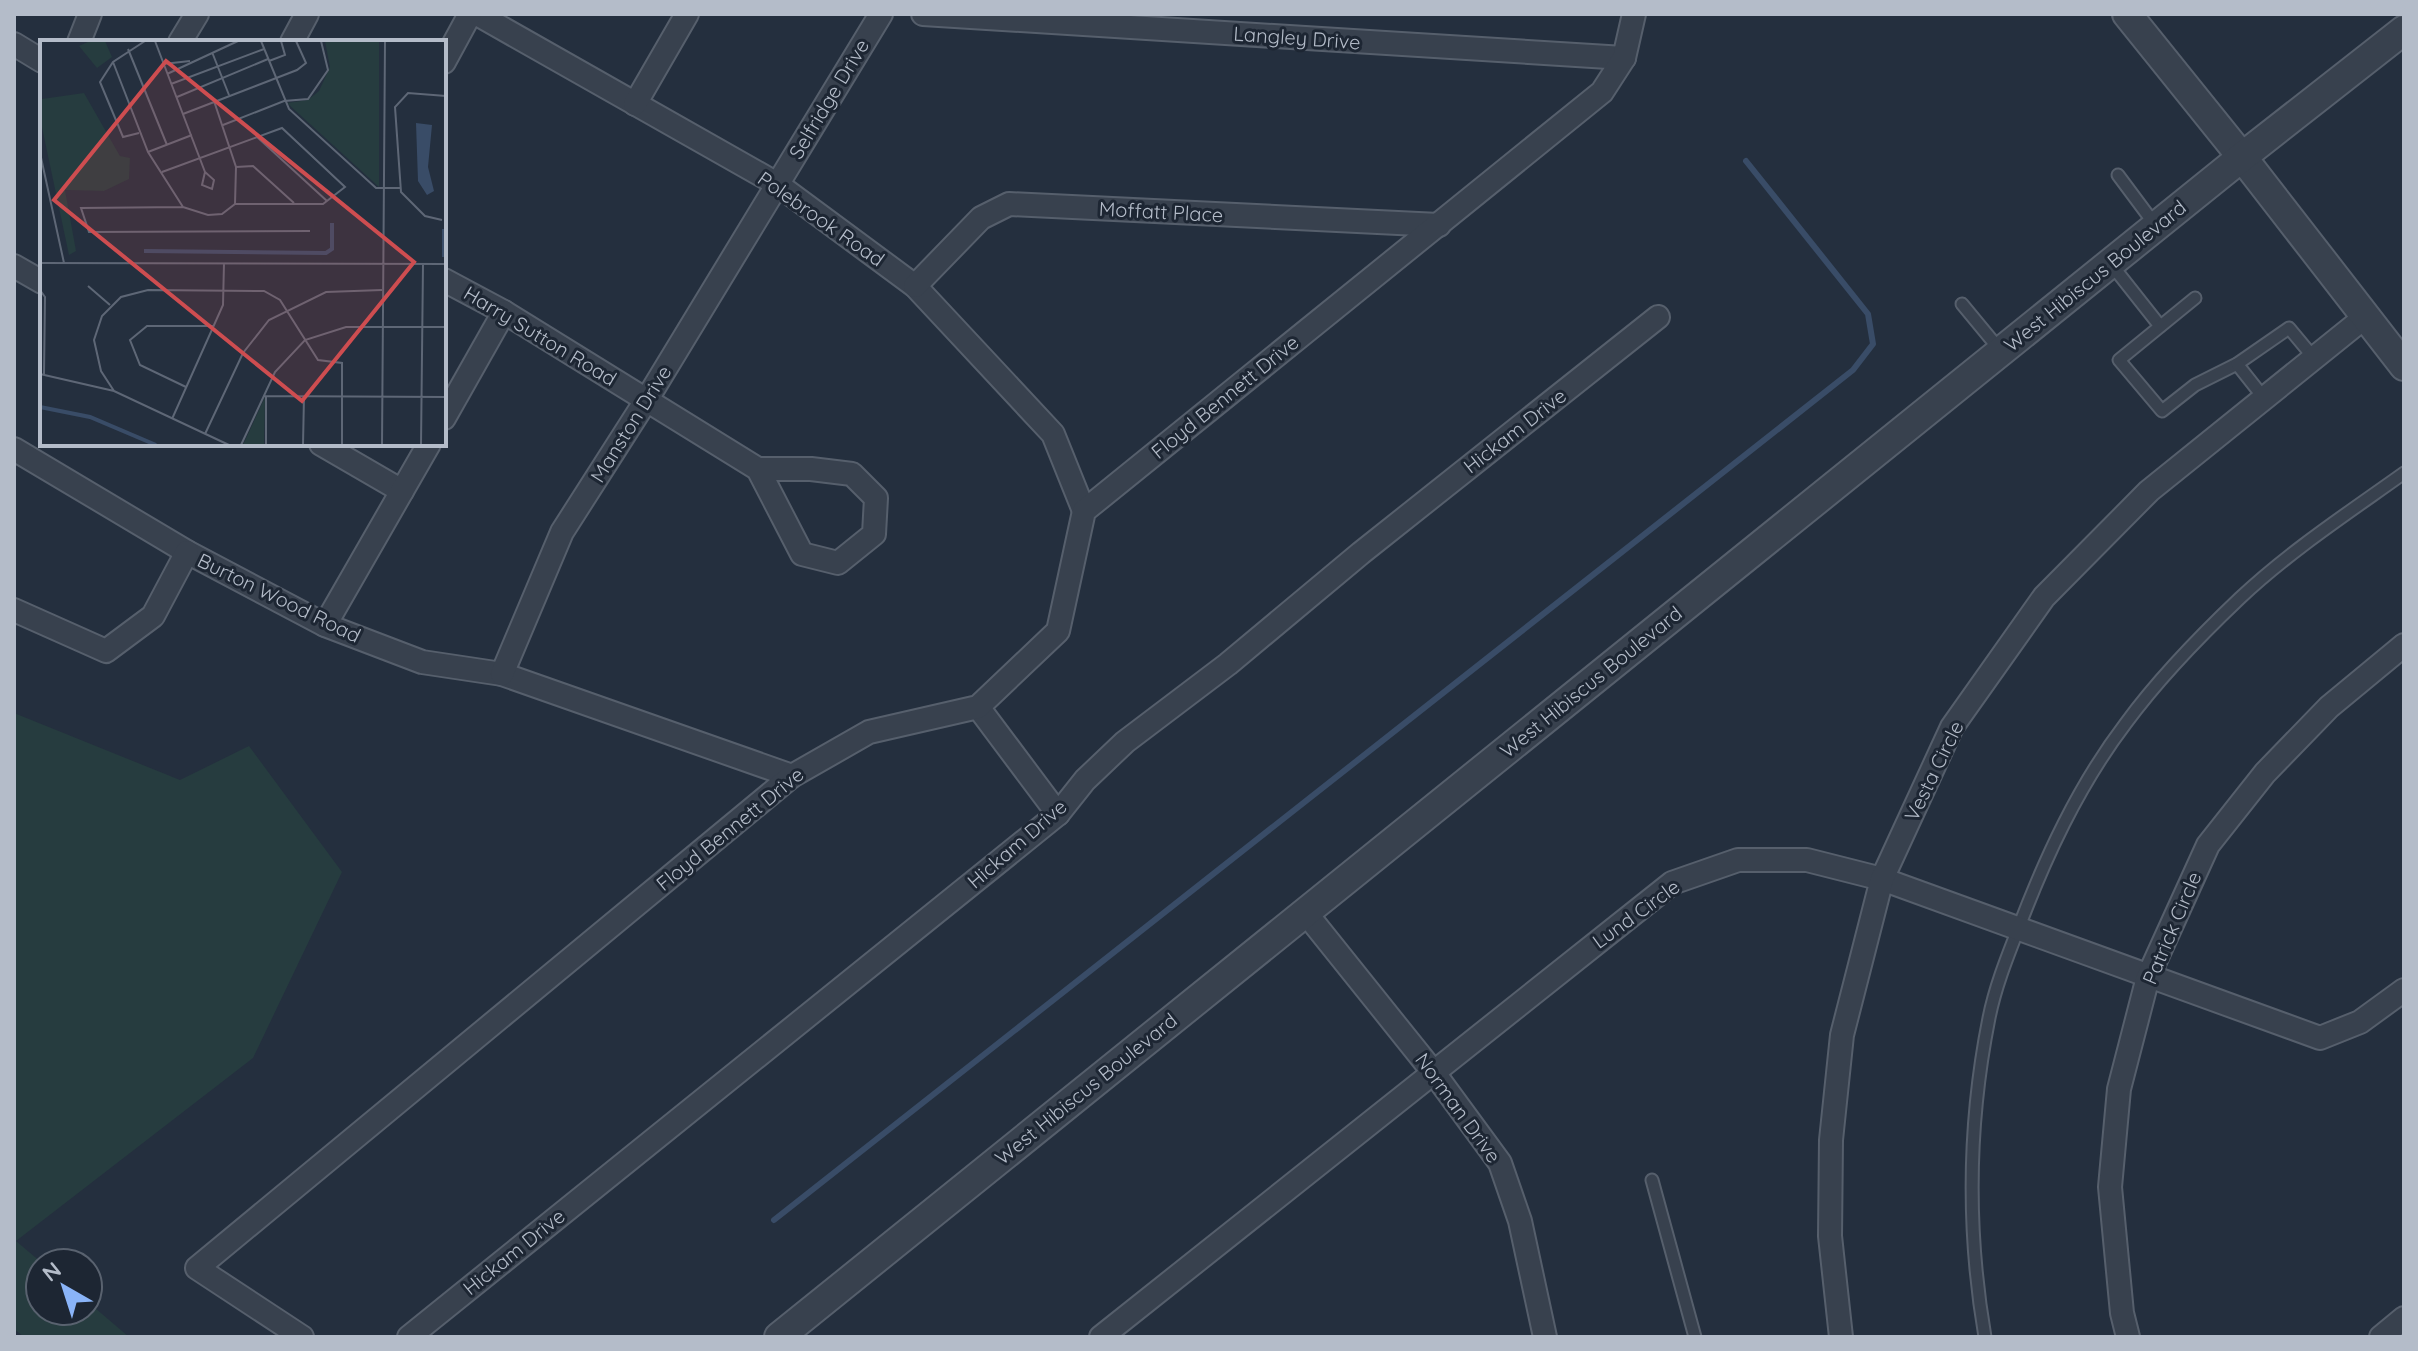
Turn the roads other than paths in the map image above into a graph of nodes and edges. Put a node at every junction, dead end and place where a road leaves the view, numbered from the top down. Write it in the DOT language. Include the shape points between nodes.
graph roads {
  1 [pos="90,14"];
  2 [pos="197,14"];
  3 [pos="307,14"];
  4 [pos="470,14"];
  5 [pos="477,14"];
  6 [pos="687,14"];
  7 [pos="881,14"];
  8 [pos="923,14"];
  9 [pos="1634,14"];
  10 [pos="2127,14"];
  11 [pos="2404,30"];
  12 [pos="80,40"];
  13 [pos="181,40"];
  14 [pos="293,40"];
  15 [pos="14,44"];
  16 [pos="446,58"];
  17 [pos="1624,58"];
  18 [pos="40,60"];
  19 [pos="635,104"];
  20 [pos="2242,157"];
  21 [pos="2118,175"];
  22 [pos="777,184"];
  23 [pos="1439,225"];
  24 [pos="2157,226"];
  25 [pos="2111,263"];
  26 [pos="14,266"];
  27 [pos="40,281"];
  28 [pos="446,281"];
  29 [pos="915,286"];
  30 [pos="2195,298"];
  31 [pos="1962,304"];
  32 [pos="504,312"];
  33 [pos="1658,317"];
  34 [pos="2365,317"];
  35 [pos="2160,326"];
  36 [pos="2001,351"];
  37 [pos="2314,358"];
  38 [pos="2237,364"];
  39 [pos="2404,366"];
  40 [pos="2264,398"];
  41 [pos="647,399"];
  42 [pos="446,414"];
  43 [pos="324,446"];
  44 [pos="428,446"];
  45 [pos="14,449"];
  46 [pos="758,469"];
  47 [pos="2404,473"];
  48 [pos="402,491"];
  49 [pos="1084,511"];
  50 [pos="187,552"];
  51 [pos="14,610"];
  52 [pos="325,625"];
  53 [pos="2404,645"];
  54 [pos="502,674"];
  55 [pos="978,707"];
  56 [pos="792,776"];
  57 [pos="1058,814"];
  58 [pos="1882,879"];
  59 [pos="1305,912"];
  60 [pos="2018,929"];
  61 [pos="2148,977"];
  62 [pos="2404,990"];
  63 [pos="1434,1073"];
  64 [pos="1652,1180"];
  65 [pos="2404,1318"];
  66 [pos="1541,1335"];
  67 [pos="302,1337"];
  68 [pos="409,1337"];
  69 [pos="779,1337"];
  70 [pos="1101,1337"];
  71 [pos="1695,1337"];
  72 [pos="1841,1337"];
  73 [pos="1985,1337"];
  74 [pos="2128,1337"];
  75 [pos="2381,1337"];
  1 -- 12 [label="street"];
  2 -- 13 [label="street"];
  3 -- 14 [label="street"];
  4 -- 16 [label="street"];
  5 -- 19 [label="street, Polebrook Road"];
  6 -- 19 [label="street"];
  7 -- 22 [label="street, Selfridge Drive"];
  8 -- 17 [label="street, Langley Drive"];
  9 -- 17 [label="street, Floyd Bennett Drive"];
  10 -- 20 [label="street"];
  11 -- 20 [label="street, West Hibiscus Boulevard"];
  15 -- 18 [label="street"];
  17 -- 23 [label="street, Floyd Bennett Drive" via="1602,92"];
  19 -- 22 [label="street, Polebrook Road"];
  20 -- 24 [label="street, West Hibiscus Boulevard"];
  20 -- 34 [label="street"];
  21 -- 24 [label="lane"];
  22 -- 29 [label="street, Polebrook Road"];
  22 -- 41 [label="street, Manston Drive"];
  23 -- 29 [label="street, Moffatt Place" via="1009,204 981,218"];
  23 -- 49 [label="street, Floyd Bennett Drive"];
  24 -- 25 [label="street, West Hibiscus Boulevard"];
  25 -- 35 [label="lane"];
  25 -- 36 [label="street, West Hibiscus Boulevard"];
  26 -- 27 [label="street"];
  28 -- 32 [label="street, Harry Sutton Road"];
  29 -- 49 [label="street, Polebrook Road" via="1053,434"];
  30 -- 35 [label="lane"];
  31 -- 36 [label="lane"];
  32 -- 41 [label="street, Harry Sutton Road"];
  32 -- 42 [label="street"];
  33 -- 57 [label="street, Hickam Drive" via="1125,742"];
  34 -- 37 [label="street, Vesta Circle"];
  34 -- 39 [label="street"];
  35 -- 38 [label="lane" via="2119,360 2162,411 2195,385"];
  36 -- 59 [label="street, West Hibiscus Boulevard"];
  37 -- 38 [label="lane" via="2289,328"];
  37 -- 40 [label="street, Vesta Circle"];
  38 -- 40 [label="lane"];
  40 -- 58 [label="street, Vesta Circle" via="2149,491 2044,597 1952,727"];
  41 -- 46 [label="street, Harry Sutton Road"];
  41 -- 54 [label="street, Manston Drive" via="562,532"];
  43 -- 48 [label="street"];
  44 -- 48 [label="street"];
  45 -- 50 [label="street, Burton Wood Road"];
  46 -- 46 [label="street" via="802,554 838,563 874,534 876,498 852,474"];
  47 -- 60 [label="lane" via="2241,597 2125,723 2068,816"];
  48 -- 52 [label="street"];
  49 -- 55 [label="street" via="1058,631"];
  50 -- 51 [label="street" via="153,616 106,651"];
  50 -- 52 [label="street, Burton Wood Road"];
  52 -- 54 [label="street, Burton Wood Road" via="422,662"];
  53 -- 61 [label="street, Patrick Circle" via="2329,707 2265,773 2208,845"];
  54 -- 56 [label="street, Burton Wood Road"];
  55 -- 56 [label="street, Floyd Bennett Drive" via="869,732"];
  55 -- 57 [label="street"];
  56 -- 67 [label="street, Floyd Bennett Drive" via="197,1268"];
  57 -- 68 [label="street, Hickam Drive"];
  58 -- 60 [label="street, Lund Circle"];
  58 -- 63 [label="street, Lund Circle" via="1807,860 1738,860 1672,883"];
  58 -- 72 [label="street, Vesta Circle" via="1842,1035 1831,1140 1830,1236"];
  59 -- 63 [label="street, Norman Drive"];
  59 -- 69 [label="street, West Hibiscus Boulevard"];
  60 -- 61 [label="street, Lund Circle"];
  60 -- 73 [label="lane" via="1989,1016 1977,1090 1974,1249"];
  61 -- 62 [label="street, Lund Circle" via="2320,1038 2360,1022"];
  61 -- 74 [label="street, Patrick Circle" via="2119,1089 2110,1187"];
  63 -- 66 [label="street, Norman Drive" via="1500,1163 1520,1221"];
  63 -- 70 [label="street, Lund Circle"];
  64 -- 71 [label="lane"];
  65 -- 75 [label="street"];
}
